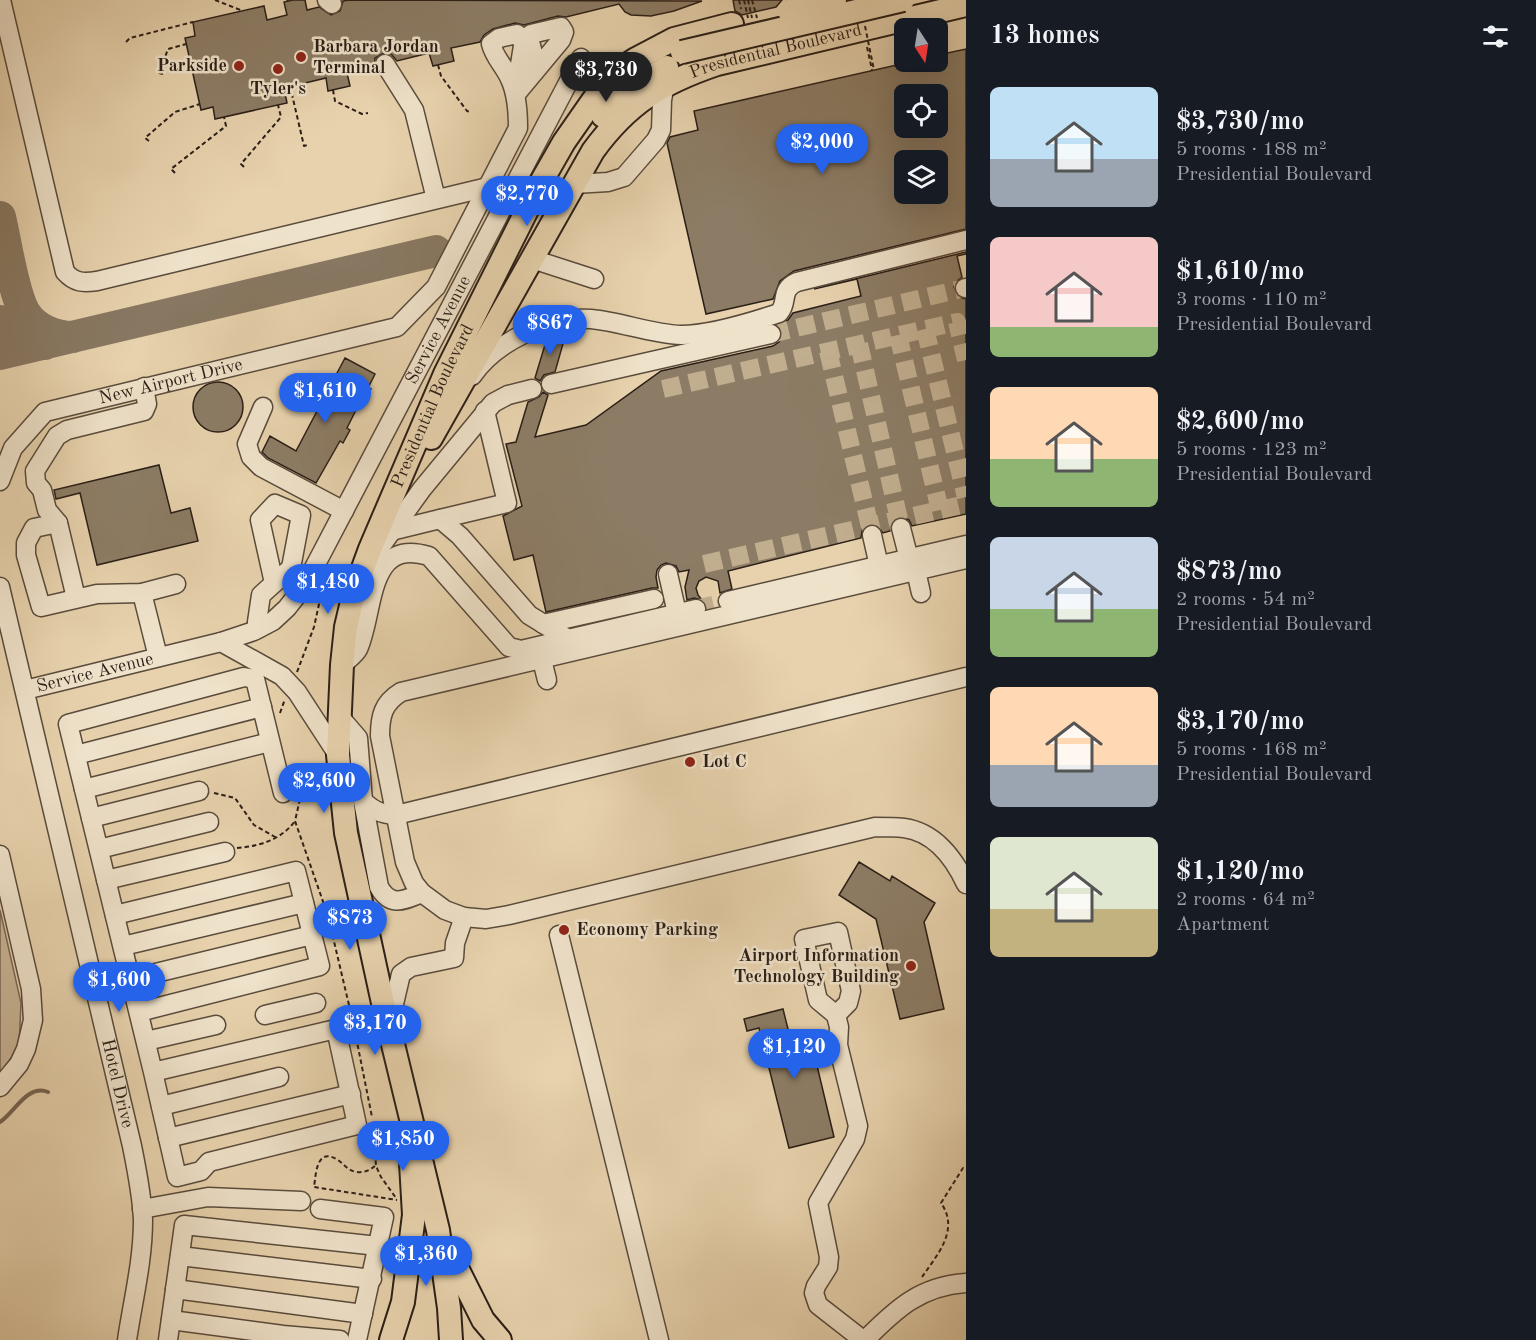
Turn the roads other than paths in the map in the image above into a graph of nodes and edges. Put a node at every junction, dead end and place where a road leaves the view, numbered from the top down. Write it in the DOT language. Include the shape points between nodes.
graph roads {
  1 [pos="1,0"];
  2 [pos="835,0"];
  3 [pos="903,0"];
  4 [pos="918,0"];
  5 [pos="966,5"];
  6 [pos="750,10"];
  7 [pos="581,58"];
  8 [pos="386,64"];
  9 [pos="537,68"];
  10 [pos="665,85"];
  11 [pos="582,116"];
  12 [pos="574,184"];
  13 [pos="488,187"];
  14 [pos="443,197"];
  15 [pos="558,214"];
  16 [pos="470,221"];
  17 [pos="966,240"];
  18 [pos="532,259"];
  19 [pos="594,279"];
  20 [pos="771,334"];
  21 [pos="551,384"];
  22 [pos="144,387"];
  23 [pos="532,389"];
  24 [pos="263,407"];
  25 [pos="485,411"];
  26 [pos="442,419"];
  27 [pos="7,444"];
  28 [pos="0,481"];
  29 [pos="344,511"];
  30 [pos="440,519"];
  31 [pos="390,520"];
  32 [pos="57,523"];
  33 [pos="901,528"];
  34 [pos="872,535"];
  35 [pos="966,545"];
  36 [pos="966,559"];
  37 [pos="913,565"];
  38 [pos="879,566"];
  39 [pos="668,574"];
  40 [pos="274,583"];
  41 [pos="176,584"];
  42 [pos="0,587"];
  43 [pos="142,593"];
  44 [pos="921,593"];
  45 [pos="76,598"];
  46 [pos="728,601"];
  47 [pos="696,609"];
  48 [pos="677,613"];
  49 [pos="658,618"];
  50 [pos="543,624"];
  51 [pos="260,628"];
  52 [pos="568,639"];
  53 [pos="221,642"];
  54 [pos="158,657"];
  55 [pos="542,660"];
  56 [pos="342,665"];
  57 [pos="966,677"];
  58 [pos="547,680"];
  59 [pos="25,690"];
  60 [pos="262,708"];
  61 [pos="339,716"];
  62 [pos="270,742"];
  63 [pos="76,755"];
  64 [pos="338,755"];
  65 [pos="84,789"];
  66 [pos="204,793"];
  67 [pos="283,793"];
  68 [pos="363,801"];
  69 [pos="396,814"];
  70 [pos="91,818"];
  71 [pos="209,822"];
  72 [pos="99,849"];
  73 [pos="228,850"];
  74 [pos="0,855"];
  75 [pos="106,880"];
  76 [pos="966,884"];
  77 [pos="422,893"];
  78 [pos="304,903"];
  79 [pos="115,915"];
  80 [pos="464,917"];
  81 [pos="312,935"];
  82 [pos="559,935"];
  83 [pos="123,946"];
  84 [pos="131,979"];
  85 [pos="316,1003"];
  86 [pos="139,1012"];
  87 [pos="265,1015"];
  88 [pos="836,1015"];
  89 [pos="216,1025"];
  90 [pos="388,1026"];
  91 [pos="146,1041"];
  92 [pos="153,1072"];
  93 [pos="279,1077"];
  94 [pos="0,1087"];
  95 [pos="351,1094"];
  96 [pos="408,1105"];
  97 [pos="161,1106"];
  98 [pos="168,1138"];
  99 [pos="301,1201"];
  100 [pos="142,1209"];
  101 [pos="320,1209"];
  102 [pos="438,1230"];
  103 [pos="378,1246"];
  104 [pos="180,1257"];
  105 [pos="372,1278"];
  106 [pos="966,1283"];
  107 [pos="175,1288"];
  108 [pos="363,1314"];
  109 [pos="171,1320"];
  110 [pos="847,1333"];
  111 [pos="127,1340"];
  112 [pos="168,1340"];
  113 [pos="340,1340"];
  114 [pos="357,1340"];
  115 [pos="391,1340"];
  116 [pos="451,1340"];
  117 [pos="500,1340"];
  118 [pos="659,1340"];
  119 [pos="864,1340"];
  1 -- 14 [label="street" via="65,272 78,283"];
  2 -- 6 [label="main road, Presidential Boulevard, bridge"];
  3 -- 11 [label="main road, bridge" via="682,52 641,69"];
  4 -- 15 [label="main road" via="682,58 626,90 589,133 555,191"];
  5 -- 10 [label="main road, Presidential Boulevard" via="717,64"];
  6 -- 11 [label="main road, Presidential Boulevard" via="674,39 636,59 610,76"];
  7 -- 29 [label="street, Service Avenue"];
  8 -- 14 [label="street" via="414,110"];
  9 -- 13 [label="street, New Airport Drive" via="515,95 518,128"];
  10 -- 12 [label="main road, Presidential Boulevard" via="611,126"];
  10 -- 12 [label="street" via="661,130 624,177"];
  11 -- 31 [label="main road, Presidential Boulevard" via="540,184 464,334"];
  12 -- 15 [label="main road, Presidential Boulevard"];
  13 -- 14 [label="street"];
  13 -- 16 [label="street, New Airport Drive"];
  14 -- 16 [label="street" via="466,208"];
  15 -- 18 [label="main road, Presidential Boulevard"];
  16 -- 22 [label="street, New Airport Drive" via="436,287 398,327"];
  17 -- 26 [label="street" via="797,282 784,296 782,311 694,335 663,334 590,319 556,322 531,330 506,344 476,370"];
  18 -- 19 [label="street"];
  18 -- 26 [label="main road, Presidential Boulevard"];
  20 -- 21 [label="street" via="724,351"];
  22 -- 27 [label="street, New Airport Drive" via="45,412"];
  22 -- 32 [label="street" via="144,411 57,436 34,471 47,510"];
  23 -- 25 [label="street" via="508,395"];
  24 -- 29 [label="street" via="246,444 250,457 261,467"];
  25 -- 30 [label="street" via="507,503"];
  25 -- 31 [label="street"];
  26 -- 31 [label="main road, Presidential Boulevard"];
  27 -- 28 [label="street, New Airport Drive"];
  29 -- 51 [label="street, Service Avenue" via="305,585 287,608"];
  30 -- 31 [label="street"];
  30 -- 50 [label="street" via="460,536 529,615"];
  31 -- 56 [label="main road, Presidential Boulevard" via="370,549 361,575 346,627"];
  32 -- 45 [label="street"];
  32 -- 45 [label="street" via="34,528 26,543 26,555 41,607"];
  33 -- 37 [label="street"];
  34 -- 38 [label="street"];
  35 -- 37 [label="street"];
  36 -- 37 [label="street"];
  37 -- 38 [label="street"];
  37 -- 44 [label="street"];
  37 -- 55 [label="street"];
  38 -- 46 [label="street"];
  39 -- 48 [label="street"];
  40 -- 51 [label="street" via="261,595 256,622"];
  41 -- 43 [label="street"];
  42 -- 59 [label="street"];
  43 -- 45 [label="street"];
  43 -- 54 [label="street"];
  47 -- 48 [label="street"];
  48 -- 49 [label="street"];
  49 -- 50 [label="street" via="654,596"];
  49 -- 52 [label="street"];
  50 -- 52 [label="street"];
  51 -- 53 [label="street, Service Avenue"];
  52 -- 56 [label="street" via="521,650 509,647 429,556 416,552 398,555 387,562 377,578 358,650"];
  53 -- 54 [label="street, Service Avenue"];
  53 -- 64 [label="street" via="282,676"];
  54 -- 59 [label="street, Service Avenue"];
  55 -- 58 [label="street"];
  55 -- 69 [label="street" via="400,692 387,703 380,720 380,735"];
  56 -- 61 [label="main road, Presidential Boulevard"];
  57 -- 69 [label="street"];
  59 -- 100 [label="street, Hotel Drive" via="132,1146"];
  60 -- 62 [label="street"];
  60 -- 63 [label="street"];
  60 -- 63 [label="street" via="255,679 244,677 68,723"];
  61 -- 64 [label="main road, Presidential Boulevard"];
  61 -- 68 [label="street" via="358,738"];
  62 -- 65 [label="street"];
  62 -- 67 [label="street"];
  63 -- 65 [label="street"];
  64 -- 90 [label="main road, Presidential Boulevard" via="346,833"];
  65 -- 70 [label="street"];
  66 -- 70 [label="street"];
  68 -- 69 [label="street" via="381,814"];
  68 -- 77 [label="street" via="384,896 392,901"];
  69 -- 77 [label="street" via="405,862"];
  70 -- 72 [label="street"];
  71 -- 72 [label="street"];
  72 -- 75 [label="street"];
  73 -- 75 [label="street"];
  74 -- 94 [label="street" via="31,989 33,1020 19,1064"];
  75 -- 79 [label="street"];
  76 -- 80 [label="street" via="943,848 924,835 905,828 875,827 509,915"];
  77 -- 80 [label="street" via="445,910"];
  78 -- 79 [label="street" via="296,871"];
  78 -- 81 [label="street"];
  78 -- 83 [label="street"];
  79 -- 83 [label="street"];
  80 -- 90 [label="street" via="454,958 411,967 401,974"];
  81 -- 84 [label="street"];
  81 -- 86 [label="street" via="320,966"];
  82 -- 118 [label="street"];
  83 -- 84 [label="street"];
  84 -- 86 [label="street"];
  85 -- 87 [label="street"];
  86 -- 91 [label="street"];
  88 -- 88 [label="street" via="848,1003 851,991 838,932 804,939 818,1000"];
  88 -- 110 [label="street" via="838,1045 858,1133 818,1203 829,1257 814,1293 818,1305"];
  89 -- 91 [label="street"];
  90 -- 96 [label="main road, Presidential Boulevard"];
  91 -- 92 [label="street"];
  92 -- 95 [label="street" via="336,1029"];
  92 -- 97 [label="street"];
  93 -- 97 [label="street"];
  95 -- 98 [label="street"];
  95 -- 98 [label="street" via="357,1125 209,1162 201,1171 177,1177"];
  96 -- 102 [label="main road, Presidential Boulevard"];
  96 -- 115 [label="main road" via="414,1215 403,1302"];
  97 -- 98 [label="street"];
  99 -- 100 [label="street" via="208,1197"];
  100 -- 111 [label="street, Hotel Drive" via="139,1272"];
  101 -- 103 [label="street" via="384,1217"];
  102 -- 116 [label="main road, Presidential Boulevard"];
  102 -- 117 [label="main road" via="483,1320"];
  103 -- 104 [label="street" via="184,1225"];
  103 -- 105 [label="street"];
  104 -- 105 [label="street"];
  104 -- 107 [label="street"];
  105 -- 108 [label="street"];
  106 -- 119 [label="street" via="949,1284 922,1294 897,1308"];
  107 -- 108 [label="street"];
  107 -- 109 [label="street"];
  108 -- 114 [label="street"];
  109 -- 112 [label="street"];
  109 -- 113 [label="street"];
  110 -- 119 [label="street" via="848,1327"];
}
